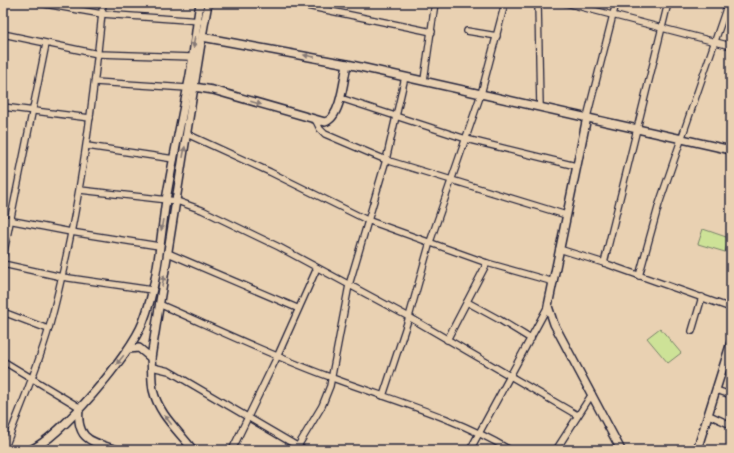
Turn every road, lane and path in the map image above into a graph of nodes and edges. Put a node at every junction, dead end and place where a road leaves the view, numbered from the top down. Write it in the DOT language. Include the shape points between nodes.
graph roads {
  1 [pos="39,3"];
  2 [pos="103,3"];
  3 [pos="200,3"];
  4 [pos="208,3"];
  5 [pos="435,3"];
  6 [pos="505,3"];
  7 [pos="538,3"];
  8 [pos="566,3"];
  9 [pos="616,3"];
  10 [pos="668,3"];
  11 [pos="728,3"];
  12 [pos="302,5"];
  13 [pos="102,14"];
  14 [pos="613,15"];
  15 [pos="201,21"];
  16 [pos="661,28"];
  17 [pos="467,31"];
  18 [pos="432,32"];
  19 [pos="3,34"];
  20 [pos="497,36"];
  21 [pos="202,38"];
  22 [pos="716,42"];
  23 [pos="46,44"];
  24 [pos="731,46"];
  25 [pos="98,54"];
  26 [pos="192,57"];
  27 [pos="347,64"];
  28 [pos="405,77"];
  29 [pos="424,80"];
  30 [pos="95,82"];
  31 [pos="190,88"];
  32 [pos="482,94"];
  33 [pos="340,98"];
  34 [pos="3,107"];
  35 [pos="540,107"];
  36 [pos="33,110"];
  37 [pos="397,116"];
  38 [pos="587,117"];
  39 [pos="90,118"];
  40 [pos="316,121"];
  41 [pos="638,128"];
  42 [pos="187,134"];
  43 [pos="466,139"];
  44 [pos="682,139"];
  45 [pos="86,146"];
  46 [pos="731,150"];
  47 [pos="174,159"];
  48 [pos="386,160"];
  49 [pos="576,166"];
  50 [pos="451,181"];
  51 [pos="80,190"];
  52 [pos="166,199"];
  53 [pos="177,200"];
  54 [pos="566,215"];
  55 [pos="3,219"];
  56 [pos="11,220"];
  57 [pos="367,220"];
  58 [pos="71,232"];
  59 [pos="430,242"];
  60 [pos="159,246"];
  61 [pos="559,249"];
  62 [pos="168,253"];
  63 [pos="3,258"];
  64 [pos="486,263"];
  65 [pos="604,263"];
  66 [pos="3,264"];
  67 [pos="317,268"];
  68 [pos="639,276"];
  69 [pos="62,277"];
  70 [pos="554,282"];
  71 [pos="349,286"];
  72 [pos="152,290"];
  73 [pos="702,297"];
  74 [pos="467,302"];
  75 [pos="159,304"];
  76 [pos="548,306"];
  77 [pos="298,308"];
  78 [pos="731,308"];
  79 [pos="3,312"];
  80 [pos="409,317"];
  81 [pos="48,329"];
  82 [pos="692,331"];
  83 [pos="531,339"];
  84 [pos="447,340"];
  85 [pos="731,342"];
  86 [pos="129,349"];
  87 [pos="278,356"];
  88 [pos="151,358"];
  89 [pos="3,361"];
  90 [pos="152,367"];
  91 [pos="512,376"];
  92 [pos="33,378"];
  93 [pos="331,378"];
  94 [pos="716,390"];
  95 [pos="592,394"];
  96 [pos="731,395"];
  97 [pos="383,396"];
  98 [pos="79,407"];
  99 [pos="577,415"];
  100 [pos="708,415"];
  101 [pos="247,417"];
  102 [pos="731,425"];
  103 [pos="481,433"];
  104 [pos="298,446"];
  105 [pos="4,450"];
  106 [pos="30,450"];
  107 [pos="98,450"];
  108 [pos="101,450"];
  109 [pos="116,450"];
  110 [pos="193,450"];
  111 [pos="232,450"];
  112 [pos="304,450"];
  113 [pos="470,450"];
  114 [pos="510,450"];
  115 [pos="556,450"];
  116 [pos="621,450"];
  117 [pos="698,450"];
  1 -- 13 [label="street"];
  2 -- 13 [label="street"];
  3 -- 15 [label="street"];
  4 -- 15 [label="street"];
  5 -- 18 [label="street"];
  6 -- 20 [label="street"];
  7 -- 35 [label="street"];
  8 -- 14 [label="street"];
  9 -- 14 [label="street"];
  10 -- 16 [label="street"];
  11 -- 22 [label="street"];
  12 -- 18 [label="street"];
  13 -- 15 [label="street"];
  13 -- 25 [label="street"];
  14 -- 16 [label="street"];
  14 -- 38 [label="street"];
  15 -- 21 [label="street"];
  15 -- 26 [label="street, one-way"];
  16 -- 22 [label="street"];
  16 -- 41 [label="street"];
  17 -- 20 [label="street"];
  18 -- 29 [label="street"];
  19 -- 23 [label="street"];
  20 -- 32 [label="street"];
  27 -- 21 [label="street, one-way"];
  21 -- 31 [label="street"];
  22 -- 24 [label="street"];
  22 -- 44 [label="street"];
  23 -- 25 [label="street"];
  23 -- 36 [label="street"];
  25 -- 26 [label="street"];
  25 -- 30 [label="street"];
  26 -- 31 [label="street"];
  27 -- 28 [label="street"];
  27 -- 33 [label="street"];
  28 -- 29 [label="street"];
  28 -- 37 [label="street"];
  29 -- 32 [label="street"];
  30 -- 31 [label="street"];
  30 -- 39 [label="street"];
  31 -- 40 [label="street, one-way" via="213,90"];
  31 -- 42 [label="street"];
  31 -- 47 [label="street"];
  32 -- 35 [label="street"];
  32 -- 43 [label="street"];
  33 -- 37 [label="street"];
  33 -- 40 [label="street" via="331,120"];
  34 -- 36 [label="street"];
  35 -- 38 [label="street"];
  36 -- 39 [label="street"];
  36 -- 56 [label="street"];
  37 -- 43 [label="street"];
  37 -- 48 [label="street"];
  38 -- 41 [label="street"];
  38 -- 49 [label="street"];
  39 -- 45 [label="street"];
  40 -- 48 [label="street" via="325,134"];
  41 -- 44 [label="street"];
  41 -- 65 [label="street"];
  53 -- 42 [label="street, one-way"];
  42 -- 57 [label="street"];
  43 -- 49 [label="street"];
  43 -- 50 [label="street"];
  44 -- 46 [label="street"];
  44 -- 68 [label="street" via="659,204"];
  45 -- 47 [label="street"];
  45 -- 51 [label="street"];
  47 -- 52 [label="street"];
  48 -- 50 [label="street"];
  48 -- 57 [label="street"];
  49 -- 54 [label="street"];
  50 -- 54 [label="street"];
  50 -- 59 [label="street"];
  51 -- 52 [label="street"];
  51 -- 58 [label="street"];
  52 -- 53 [label="street"];
  52 -- 60 [label="street, one-way"];
  53 -- 62 [label="street"];
  53 -- 67 [label="street"];
  54 -- 61 [label="street"];
  55 -- 56 [label="street"];
  56 -- 58 [label="street"];
  56 -- 63 [label="street"];
  57 -- 59 [label="street"];
  57 -- 71 [label="street"];
  58 -- 60 [label="street"];
  58 -- 69 [label="street"];
  59 -- 64 [label="street"];
  59 -- 80 [label="street"];
  60 -- 72 [label="street"];
  61 -- 65 [label="street"];
  61 -- 70 [label="street"];
  75 -- 62 [label="street, one-way"];
  62 -- 77 [label="street"];
  64 -- 70 [label="street"];
  64 -- 74 [label="street"];
  65 -- 68 [label="street"];
  66 -- 69 [label="street"];
  67 -- 71 [label="street"];
  67 -- 77 [label="street"];
  68 -- 73 [label="street"];
  69 -- 72 [label="street"];
  69 -- 81 [label="street"];
  70 -- 76 [label="street"];
  71 -- 80 [label="street"];
  71 -- 93 [label="street"];
  72 -- 86 [label="street" via="144,320"];
  73 -- 78 [label="street"];
  73 -- 82 [label="street"];
  74 -- 83 [label="street"];
  74 -- 84 [label="street"];
  75 -- 87 [label="street"];
  75 -- 88 [label="street"];
  76 -- 83 [label="street"];
  76 -- 95 [label="street" via="554,324"];
  77 -- 87 [label="street"];
  79 -- 81 [label="street"];
  80 -- 84 [label="street"];
  80 -- 97 [label="street"];
  81 -- 92 [label="street"];
  83 -- 91 [label="street"];
  84 -- 91 [label="street"];
  85 -- 94 [label="street"];
  86 -- 88 [label="street" via="139,348"];
  86 -- 98 [label="street, one-way"];
  87 -- 93 [label="street"];
  87 -- 101 [label="street"];
  88 -- 90 [label="street"];
  89 -- 92 [label="street"];
  90 -- 101 [label="street" via="169,371"];
  110 -- 90 [label="street, one-way" via="168,422 159,406 153,388"];
  91 -- 99 [label="street"];
  91 -- 103 [label="street"];
  92 -- 98 [label="street"];
  92 -- 105 [label="street"];
  93 -- 97 [label="street"];
  93 -- 104 [label="street" via="325,399"];
  94 -- 96 [label="street"];
  94 -- 100 [label="street"];
  95 -- 99 [label="street"];
  95 -- 116 [label="street"];
  97 -- 103 [label="street"];
  98 -- 106 [label="street" via="47,441"];
  98 -- 109 [label="street" via="80,430 85,438"];
  99 -- 115 [label="street"];
  100 -- 102 [label="street"];
  100 -- 117 [label="street"];
  101 -- 104 [label="street"];
  101 -- 111 [label="street"];
  103 -- 113 [label="street"];
  103 -- 114 [label="street"];
  104 -- 112 [label="street"];
  107 -- 108 [label="street"];
}
